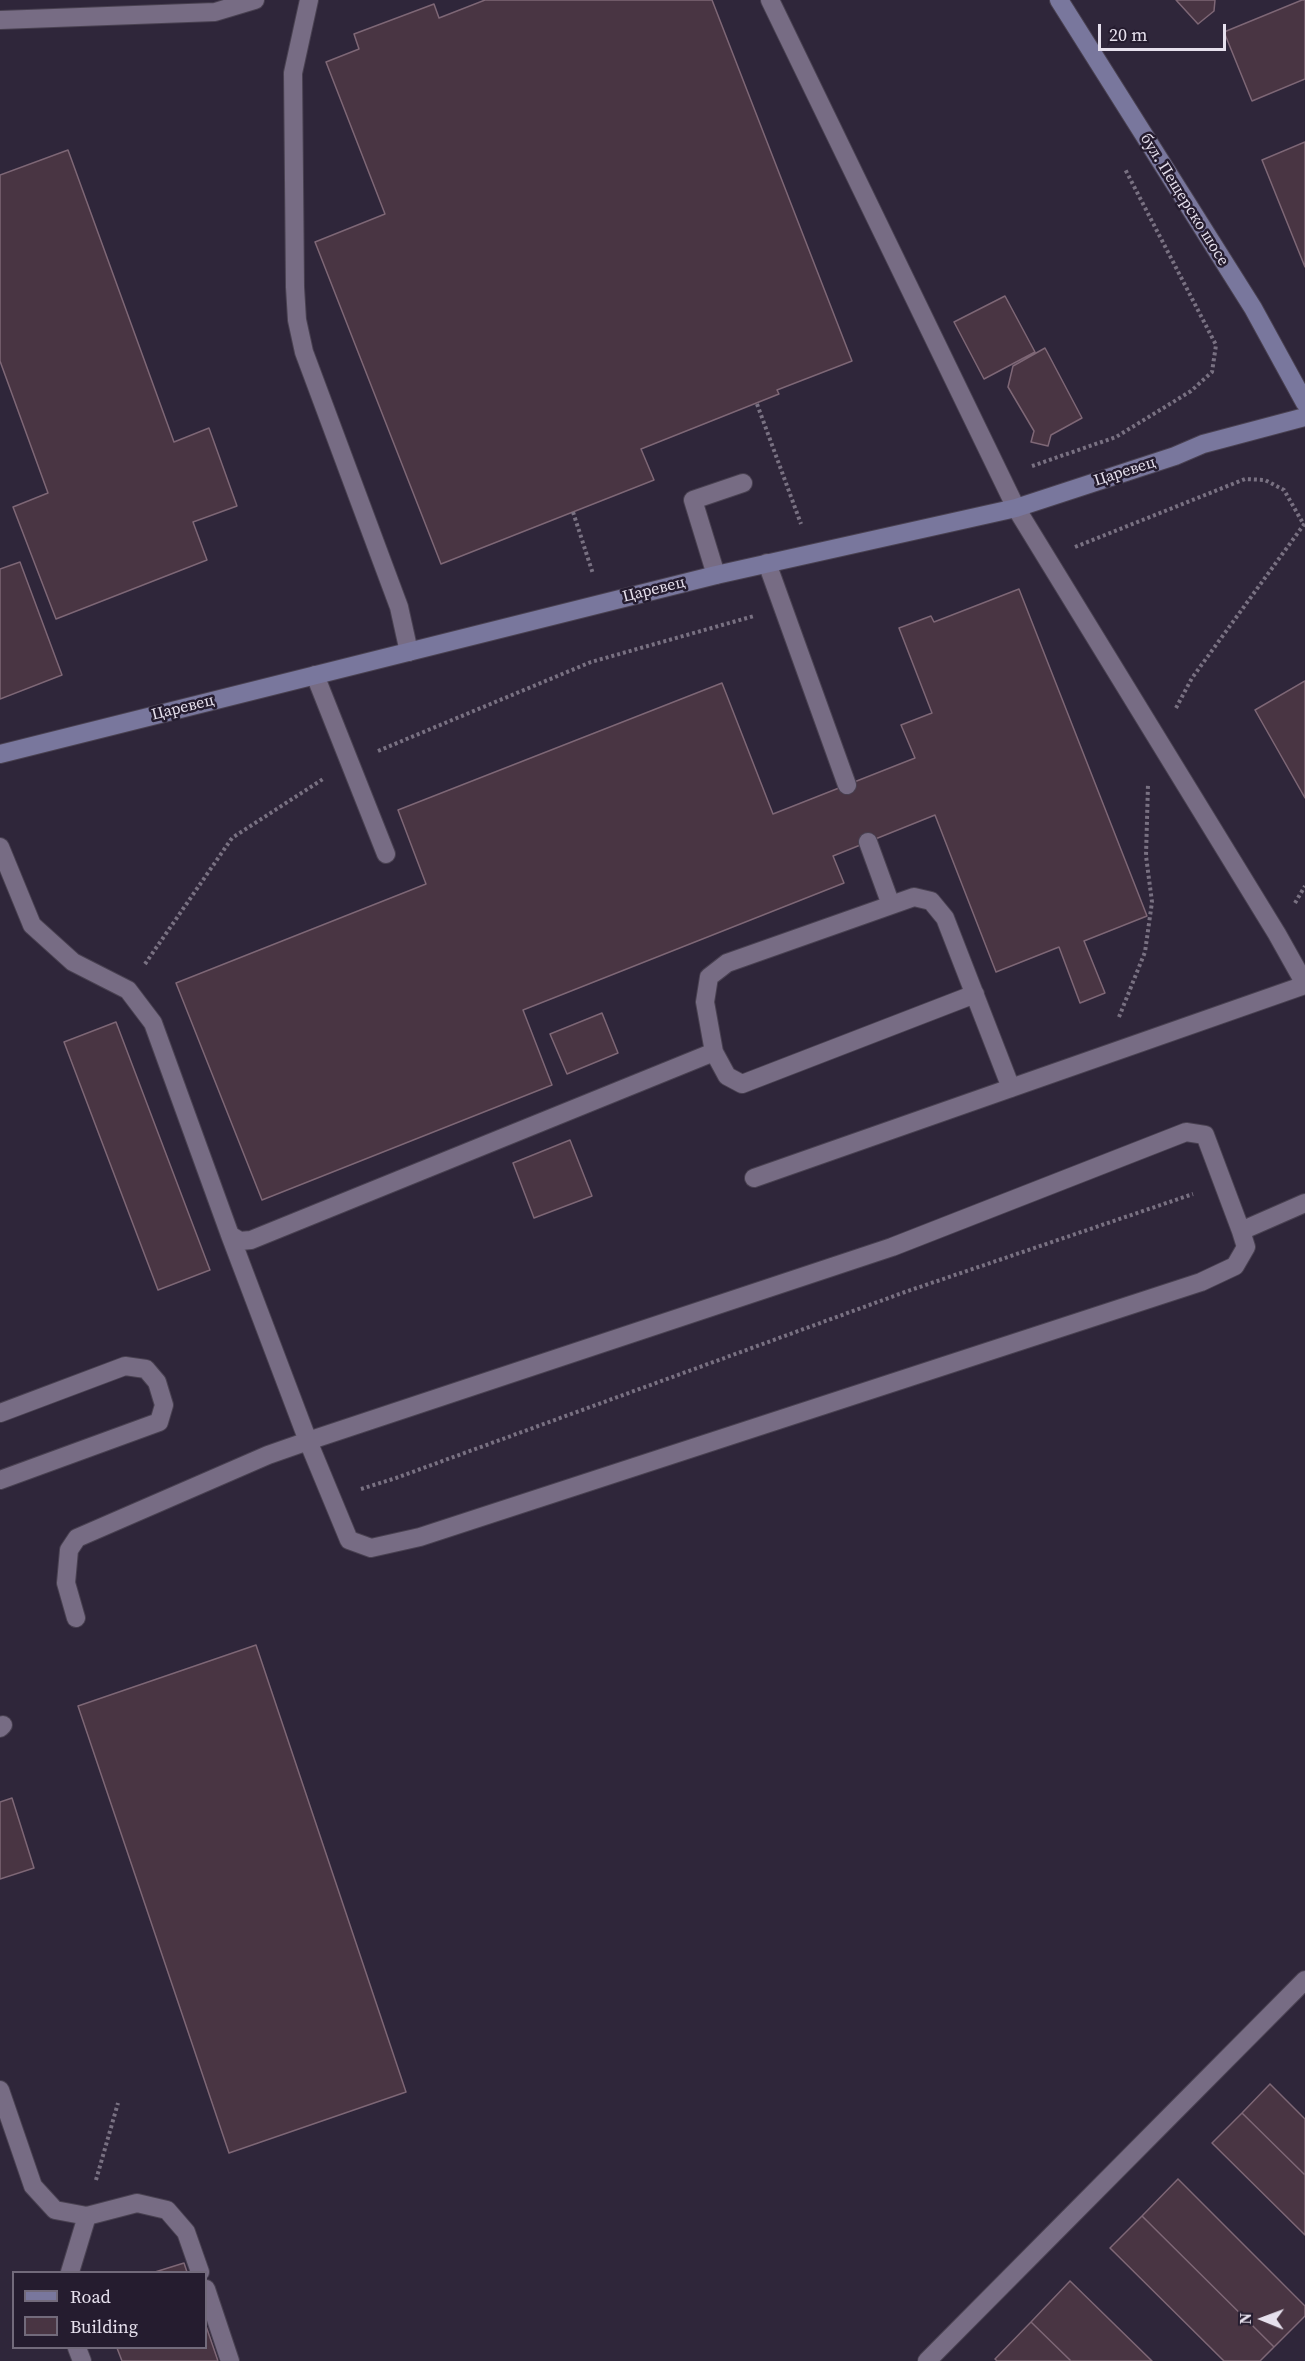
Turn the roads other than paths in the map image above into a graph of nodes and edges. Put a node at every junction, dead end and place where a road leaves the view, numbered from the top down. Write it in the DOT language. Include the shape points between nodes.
graph roads {
  1 [pos="255,0"];
  2 [pos="309,0"];
  3 [pos="770,0"];
  4 [pos="1059,0"];
  5 [pos="0,20"];
  6 [pos="1305,403"];
  7 [pos="1305,417"];
  8 [pos="743,483"];
  9 [pos="1016,508"];
  10 [pos="767,563"];
  11 [pos="716,575"];
  12 [pos="409,652"];
  13 [pos="315,675"];
  14 [pos="0,754"];
  15 [pos="847,785"];
  16 [pos="868,842"];
  17 [pos="0,847"];
  18 [pos="386,854"];
  19 [pos="891,905"];
  20 [pos="1305,985"];
  21 [pos="975,994"];
  22 [pos="714,1052"];
  23 [pos="1011,1088"];
  24 [pos="754,1178"];
  25 [pos="1305,1203"];
  26 [pos="1241,1231"];
  27 [pos="230,1235"];
  28 [pos="0,1413"];
  29 [pos="308,1441"];
  30 [pos="0,1480"];
  31 [pos="76,1618"];
  32 [pos="1305,1980"];
  33 [pos="0,2090"];
  34 [pos="87,2216"];
  35 [pos="70,2271"];
  36 [pos="200,2271"];
  37 [pos="207,2292"];
  38 [pos="230,2361"];
  39 [pos="927,2361"];
  1 -- 5 [label="lane" via="215,12"];
  2 -- 12 [label="lane" via="293,74 297,320 304,352 399,607"];
  3 -- 9 [label="lane"];
  4 -- 6 [label="street, бул. Пещерско шосе" via="1253,308"];
  7 -- 9 [label="street, Царевец" via="1203,444"];
  8 -- 11 [label="lane" via="693,500"];
  9 -- 10 [label="street, Царевец"];
  9 -- 20 [label="lane"];
  10 -- 11 [label="street, Царевец"];
  10 -- 15 [label="lane"];
  11 -- 12 [label="street, Царевец"];
  12 -- 13 [label="street, Царевец"];
  13 -- 14 [label="street, Царевец"];
  13 -- 18 [label="lane"];
  16 -- 19 [label="lane"];
  17 -- 27 [label="lane" via="32,925 73,962 128,990 153,1023"];
  19 -- 21 [label="lane" via="914,897 931,901 945,918"];
  19 -- 22 [label="lane" via="728,963 709,977 705,1002"];
  20 -- 23 [label="lane"];
  21 -- 22 [label="lane" via="742,1084 727,1076"];
  21 -- 23 [label="lane"];
  22 -- 27 [label="lane" via="251,1240 240,1241"];
  23 -- 24 [label="lane"];
  25 -- 26 [label="lane"];
  26 -- 29 [label="lane" via="1205,1135 1186,1132 892,1247"];
  26 -- 29 [label="lane" via="1246,1247 1235,1266 1202,1282 420,1537 371,1548 349,1540"];
  27 -- 29 [label="lane"];
  28 -- 30 [label="lane" via="125,1366 146,1370 157,1382 164,1405 159,1422"];
  29 -- 31 [label="lane" via="77,1538 69,1550 66,1582"];
  32 -- 39 [label="lane"];
  33 -- 34 [label="lane" via="33,2186 55,2210"];
  34 -- 35 [label="lane"];
  34 -- 36 [label="lane" via="137,2203 167,2210 186,2232"];
  37 -- 38 [label="lane"];
}
